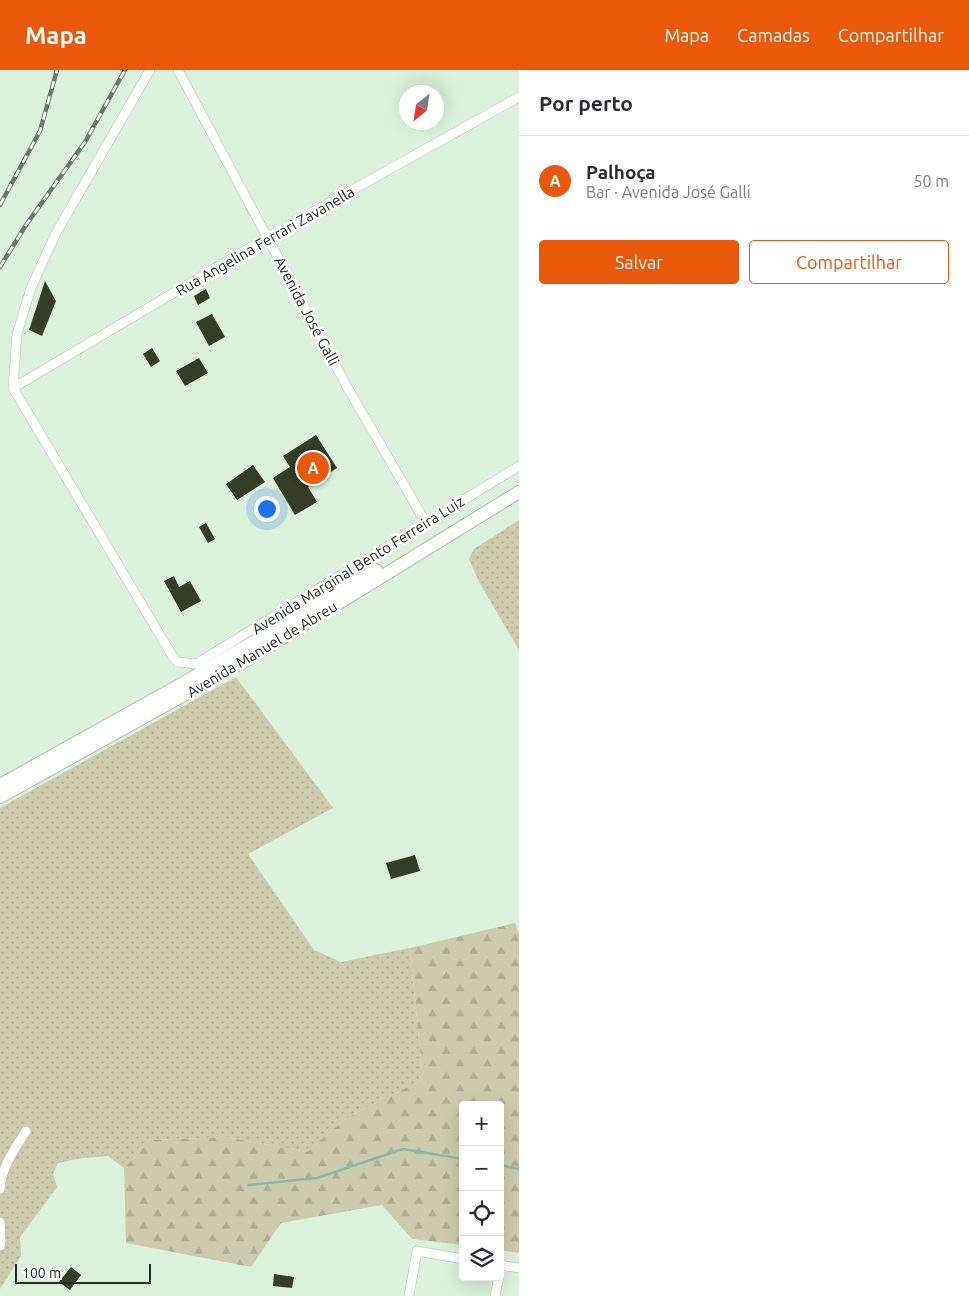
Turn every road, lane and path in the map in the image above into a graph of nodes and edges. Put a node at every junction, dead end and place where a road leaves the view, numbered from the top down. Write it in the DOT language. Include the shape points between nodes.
graph roads {
  1 [pos="150,70"];
  2 [pos="178,70"];
  3 [pos="519,97"];
  4 [pos="268,237"];
  5 [pos="13,388"];
  6 [pos="519,466"];
  7 [pos="519,482"];
  8 [pos="519,492"];
  9 [pos="426,523"];
  10 [pos="0,785"];
  11 [pos="0,797"];
  12 [pos="26,1131"];
  13 [pos="0,1188"];
  14 [pos="0,1222"];
  15 [pos="0,1246"];
  16 [pos="459,1258"];
  17 [pos="504,1266"];
  18 [pos="519,1268"];
  19 [pos="498,1281"];
  20 [pos="409,1296"];
  21 [pos="495,1296"];
  1 -- 5 [label="street" via="56,233 32,288 17,334"];
  2 -- 4 [label="street, Avenida José Galli"];
  3 -- 4 [label="street, Rua Angelina Ferrari Zavanella"];
  4 -- 5 [label="street, Rua Angelina Ferrari Zavanella"];
  4 -- 9 [label="street, Avenida José Galli" via="346,385"];
  5 -- 9 [label="street, Avenida Marginal Bento Ferreira Luiz" via="178,662 196,664"];
  6 -- 9 [label="street, Avenida Marginal Bento Ferreira Luiz"];
  7 -- 10 [label="main road, Avenida Manuel de Abreu" via="426,541 212,666"];
  8 -- 11 [label="main road, Avenida Manuel de Abreu" via="242,662"];
  12 -- 13 [label="street" via="1,1178"];
  14 -- 15 [label="street"];
  16 -- 20 [label="street" via="417,1251"];
  17 -- 18 [label="street"];
  19 -- 21 [label="street"];
}
